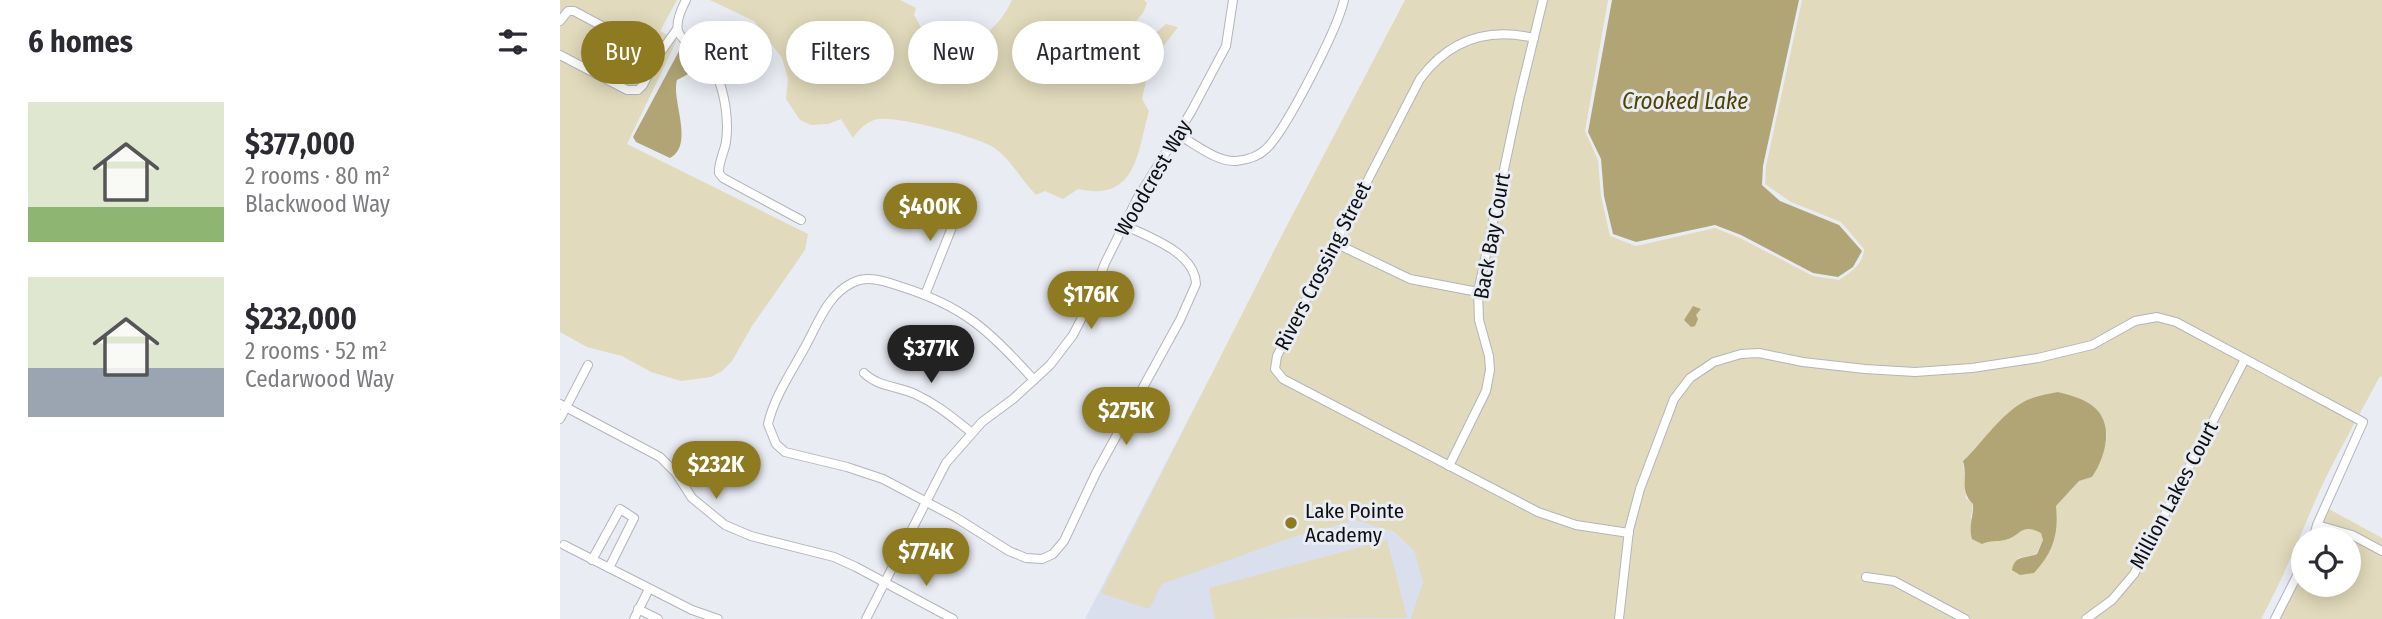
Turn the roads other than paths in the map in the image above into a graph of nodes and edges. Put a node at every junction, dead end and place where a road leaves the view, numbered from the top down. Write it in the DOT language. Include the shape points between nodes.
graph roads {
  1 [pos="686,0"];
  2 [pos="1233,0"];
  3 [pos="1344,0"];
  4 [pos="1543,0"];
  5 [pos="560,21"];
  6 [pos="593,21"];
  7 [pos="677,29"];
  8 [pos="1534,38"];
  9 [pos="665,46"];
  10 [pos="560,55"];
  11 [pos="581,66"];
  12 [pos="616,84"];
  13 [pos="642,84"];
  14 [pos="1177,134"];
  15 [pos="962,202"];
  16 [pos="802,220"];
  17 [pos="1124,225"];
  18 [pos="1335,243"];
  19 [pos="1478,292"];
  20 [pos="925,295"];
  21 [pos="2245,359"];
  22 [pos="588,365"];
  23 [pos="864,373"];
  24 [pos="1034,380"];
  25 [pos="563,405"];
  26 [pos="560,419"];
  27 [pos="971,432"];
  28 [pos="1449,466"];
  29 [pos="925,501"];
  30 [pos="2317,524"];
  31 [pos="2316,527"];
  32 [pos="1629,533"];
  33 [pos="564,545"];
  34 [pos="2382,551"];
  35 [pos="592,560"];
  36 [pos="608,568"];
  37 [pos="1866,577"];
  38 [pos="885,582"];
  39 [pos="2291,588"];
  40 [pos="649,589"];
  41 [pos="638,609"];
  42 [pos="935,609"];
  43 [pos="634,619"];
  44 [pos="657,619"];
  45 [pos="718,619"];
  46 [pos="866,619"];
  47 [pos="929,619"];
  48 [pos="953,619"];
  49 [pos="1619,619"];
  50 [pos="1965,619"];
  51 [pos="2086,619"];
  52 [pos="2275,619"];
  1 -- 7 [label="street"];
  2 -- 14 [label="street, Woodcrest Way" via="1226,46"];
  3 -- 14 [label="street" via="1310,77 1262,153 1230,160"];
  4 -- 8 [label="street, Back Bay Court"];
  5 -- 6 [label="street" via="574,11"];
  7 -- 9 [label="street"];
  7 -- 16 [label="street" via="708,59 719,80 727,127 720,176"];
  8 -- 18 [label="street, Rivers Crossing Street" via="1514,33 1476,38 1449,48 1433,62"];
  8 -- 19 [label="street, Back Bay Court"];
  10 -- 11 [label="street"];
  12 -- 13 [label="street" via="627,90 638,90"];
  14 -- 17 [label="street, Woodcrest Way"];
  15 -- 20 [label="street"];
  17 -- 24 [label="street, Woodcrest Way" via="1073,335"];
  17 -- 29 [label="street" via="1178,254 1192,268 1196,284 1058,550 1042,559 1019,555"];
  18 -- 19 [label="street" via="1410,279"];
  18 -- 28 [label="street, Rivers Crossing Street" via="1276,356 1275,369 1283,380"];
  19 -- 28 [label="street, Back Bay Court" via="1490,370 1486,391"];
  20 -- 24 [label="street" via="982,326"];
  20 -- 29 [label="street" via="869,279 853,282 836,295 782,389 768,424 776,444 786,452 864,472"];
  21 -- 30 [label="street" via="2363,422"];
  21 -- 32 [label="street" via="2176,322 2157,317 2135,321 2092,345 2038,359 1972,368 1864,369 1741,354 1714,362 1694,375 1674,399 1640,489"];
  21 -- 51 [label="street, Million Lakes Court" via="2134,573 2112,600"];
  22 -- 25 [label="street"];
  23 -- 27 [label="street" via="929,401"];
  24 -- 27 [label="street, Woodcrest Way"];
  25 -- 26 [label="street"];
  25 -- 38 [label="street" via="660,457 692,498 725,525 834,557"];
  27 -- 29 [label="street, Woodcrest Way" via="946,463"];
  28 -- 32 [label="street, Rivers Crossing Street" via="1538,512 1576,525"];
  29 -- 38 [label="street, Woodcrest Way"];
  30 -- 31 [label="street"];
  30 -- 34 [label="street"];
  32 -- 49 [label="street"];
  33 -- 35 [label="street"];
  35 -- 36 [label="street"];
  35 -- 36 [label="street" via="620,509 634,518"];
  36 -- 40 [label="street"];
  37 -- 50 [label="street" via="1894,581"];
  38 -- 42 [label="street"];
  38 -- 46 [label="street, Woodcrest Way"];
  39 -- 52 [label="street"];
  40 -- 41 [label="street"];
  40 -- 45 [label="street"];
  41 -- 43 [label="street"];
  41 -- 44 [label="street"];
  42 -- 47 [label="street"];
  42 -- 48 [label="street"];
}
